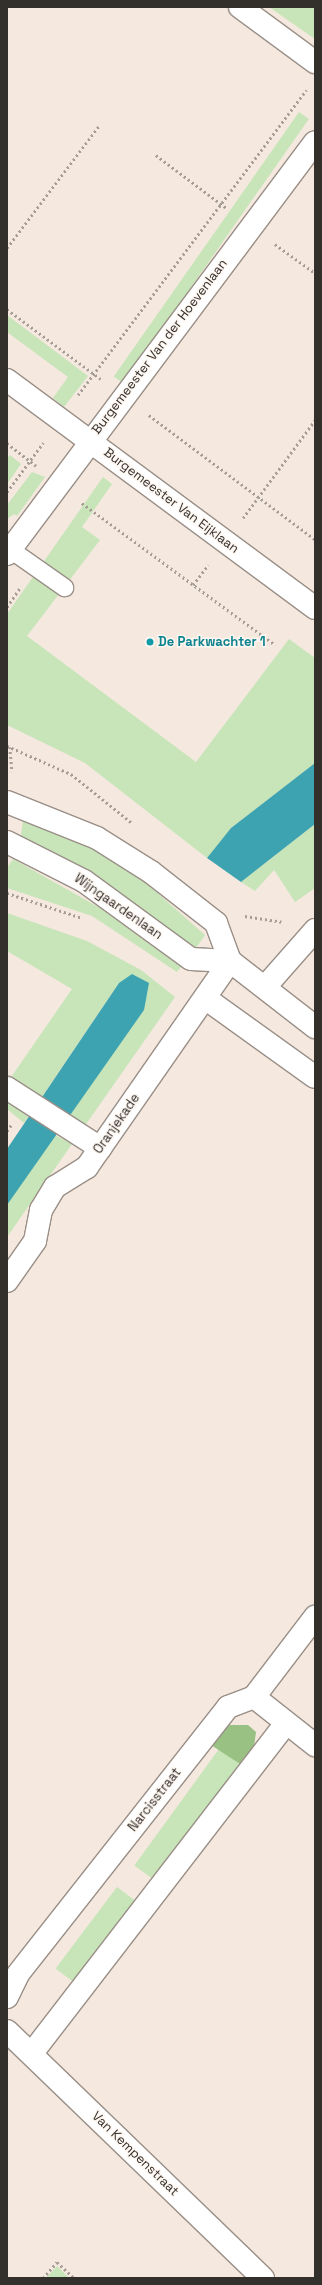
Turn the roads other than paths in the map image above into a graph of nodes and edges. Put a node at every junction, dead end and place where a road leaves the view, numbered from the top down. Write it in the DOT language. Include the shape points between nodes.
graph roads {
  1 [pos="248,9"];
  2 [pos="315,62"];
  3 [pos="315,142"];
  4 [pos="7,380"];
  5 [pos="89,441"];
  6 [pos="8,550"];
  7 [pos="64,587"];
  8 [pos="315,608"];
  9 [pos="7,802"];
  10 [pos="7,842"];
  11 [pos="315,930"];
  12 [pos="230,961"];
  13 [pos="265,987"];
  14 [pos="205,998"];
  15 [pos="315,1027"];
  16 [pos="315,1077"];
  17 [pos="7,1088"];
  18 [pos="100,1148"];
  19 [pos="7,1281"];
  20 [pos="315,1617"];
  21 [pos="254,1697"];
  22 [pos="286,1723"];
  23 [pos="315,1744"];
  24 [pos="7,1997"];
  25 [pos="7,2031"];
  26 [pos="32,2053"];
  27 [pos="263,2278"];
  1 -- 2 [label="street"];
  3 -- 5 [label="street, Burgemeester Van der Hoevenlaan"];
  4 -- 5 [label="street, Burgemeester Van Eijklaan"];
  5 -- 6 [label="street, Burgemeester Van der Hoevenlaan"];
  5 -- 8 [label="street, Burgemeester Van Eijklaan"];
  6 -- 7 [label="lane"];
  9 -- 12 [label="street" via="97,838 151,872 216,923"];
  10 -- 12 [label="street, Wijngaardenlaan" via="84,881 191,959"];
  11 -- 13 [label="street"];
  12 -- 13 [label="street"];
  12 -- 14 [label="street, Oranjekade"];
  13 -- 15 [label="street"];
  14 -- 16 [label="street"];
  14 -- 18 [label="street, Oranjekade"];
  17 -- 18 [label="street"];
  18 -- 19 [label="street, Oranjekade" via="87,1167 55,1187 40,1210 35,1241"];
  20 -- 21 [label="street"];
  21 -- 22 [label="street"];
  21 -- 24 [label="street, Narcisstraat" via="228,1707 18,1974"];
  22 -- 23 [label="street"];
  22 -- 26 [label="street"];
  25 -- 26 [label="street, Van Kempenstraat"];
  26 -- 27 [label="street, Van Kempenstraat"];
}
